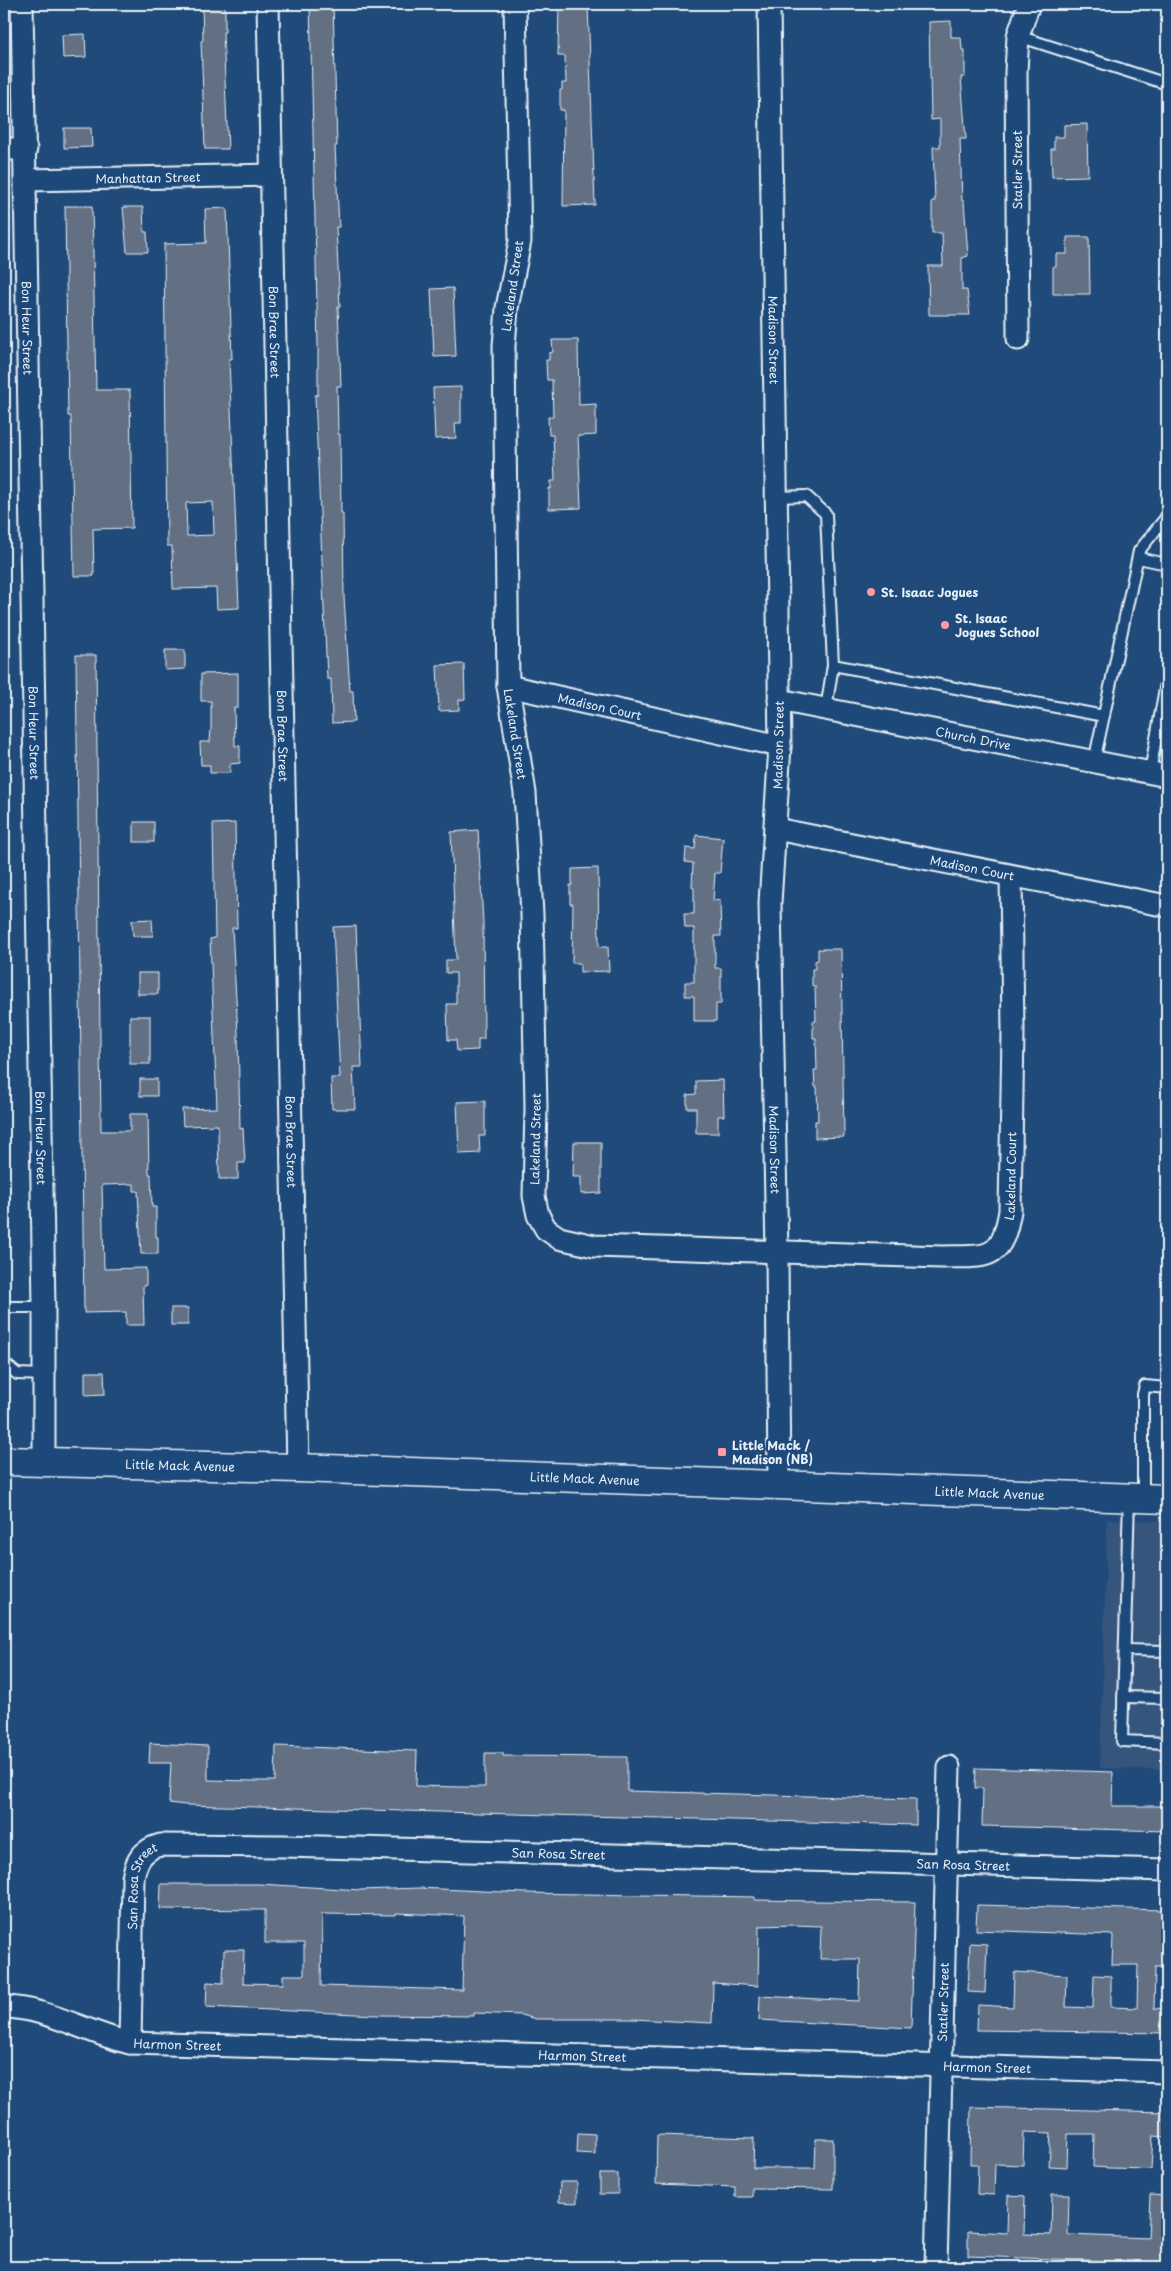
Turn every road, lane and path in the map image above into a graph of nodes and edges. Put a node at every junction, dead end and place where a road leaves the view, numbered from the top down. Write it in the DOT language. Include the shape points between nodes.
graph roads {
  1 [pos="22,4"];
  2 [pos="268,4"];
  3 [pos="516,4"];
  4 [pos="769,4"];
  5 [pos="1029,4"];
  6 [pos="1018,36"];
  7 [pos="1167,84"];
  8 [pos="4,149"];
  9 [pos="26,149"];
  10 [pos="270,175"];
  11 [pos="27,180"];
  12 [pos="1018,339"];
  13 [pos="776,497"];
  14 [pos="1167,516"];
  15 [pos="1138,558"];
  16 [pos="1167,564"];
  17 [pos="833,665"];
  18 [pos="1167,677"];
  19 [pos="508,686"];
  20 [pos="779,700"];
  21 [pos="826,709"];
  22 [pos="1104,716"];
  23 [pos="780,746"];
  24 [pos="1094,762"];
  25 [pos="1159,774"];
  26 [pos="776,830"];
  27 [pos="1012,877"];
  28 [pos="1167,906"];
  29 [pos="777,1253"];
  30 [pos="4,1307"];
  31 [pos="44,1307"];
  32 [pos="4,1363"];
  33 [pos="45,1375"];
  34 [pos="1167,1388"];
  35 [pos="4,1461"];
  36 [pos="44,1463"];
  37 [pos="298,1468"];
  38 [pos="779,1486"];
  39 [pos="1146,1498"];
  40 [pos="1125,1650"];
  41 [pos="1167,1651"];
  42 [pos="1123,1697"];
  43 [pos="1167,1698"];
  44 [pos="1167,1743"];
  45 [pos="949,1767"];
  46 [pos="946,1864"];
  47 [pos="1167,1870"];
  48 [pos="4,2007"];
  49 [pos="130,2043"];
  50 [pos="940,2066"];
  51 [pos="1167,2072"];
  52 [pos="936,2267"];
  1 -- 9 [label="street, Bon Heur Street"];
  2 -- 10 [label="street, Bon Brae Street"];
  3 -- 19 [label="street, Lakeland Street" via="520,240 507,308 504,346"];
  4 -- 13 [label="street, Madison Street"];
  5 -- 6 [label="street, Statler Street"];
  6 -- 7 [label="lane"];
  6 -- 12 [label="street, Statler Street"];
  8 -- 9 [label="street"];
  9 -- 11 [label="street, Bon Heur Street"];
  10 -- 11 [label="street, Manhattan Street"];
  10 -- 37 [label="street, Bon Brae Street"];
  11 -- 31 [label="street, Bon Heur Street"];
  13 -- 17 [label="lane" via="806,496 826,514"];
  13 -- 20 [label="street, Madison Street"];
  14 -- 15 [label="lane" via="1139,551"];
  15 -- 16 [label="lane"];
  15 -- 22 [label="lane"];
  17 -- 21 [label="lane"];
  17 -- 22 [label="lane"];
  18 -- 25 [label="lane"];
  19 -- 23 [label="street, Madison Court"];
  19 -- 29 [label="street, Lakeland Street" via="525,793 531,896 536,1107 534,1196 538,1215 546,1229 574,1243 644,1249"];
  20 -- 21 [label="street, Church Drive"];
  20 -- 23 [label="street, Madison Street"];
  21 -- 24 [label="street, Church Drive"];
  22 -- 24 [label="lane"];
  23 -- 26 [label="street, Madison Street"];
  24 -- 25 [label="street, Church Drive"];
  26 -- 27 [label="street, Madison Court"];
  26 -- 29 [label="street, Madison Street" via="770,903"];
  27 -- 28 [label="street, Madison Court"];
  27 -- 29 [label="street, Lakeland Court" via="1010,1211 1000,1246 979,1256"];
  29 -- 38 [label="street, Madison Street"];
  30 -- 31 [label="lane"];
  31 -- 33 [label="street, Bon Heur Street"];
  32 -- 33 [label="lane" via="17,1374"];
  33 -- 36 [label="street, Bon Heur Street"];
  34 -- 39 [label="lane" via="1146,1386 1143,1394"];
  35 -- 36 [label="main road, Little Mack Avenue"];
  36 -- 37 [label="main road, Little Mack Avenue"];
  37 -- 38 [label="main road, Little Mack Avenue"];
  38 -- 39 [label="main road, Little Mack Avenue"];
  39 -- 40 [label="lane"];
  40 -- 41 [label="lane"];
  40 -- 42 [label="lane"];
  42 -- 43 [label="lane"];
  42 -- 44 [label="lane" via="1122,1742"];
  45 -- 46 [label="street, Statler Street"];
  46 -- 47 [label="street, San Rosa Street"];
  46 -- 49 [label="street, San Rosa Street" via="160,1844 149,1848 140,1857 133,1878"];
  46 -- 50 [label="street, Statler Street"];
  48 -- 49 [label="street, Harmon Street" via="42,2011"];
  49 -- 50 [label="street, Harmon Street"];
  50 -- 51 [label="street, Harmon Street"];
  50 -- 52 [label="street, Statler Street"];
}
